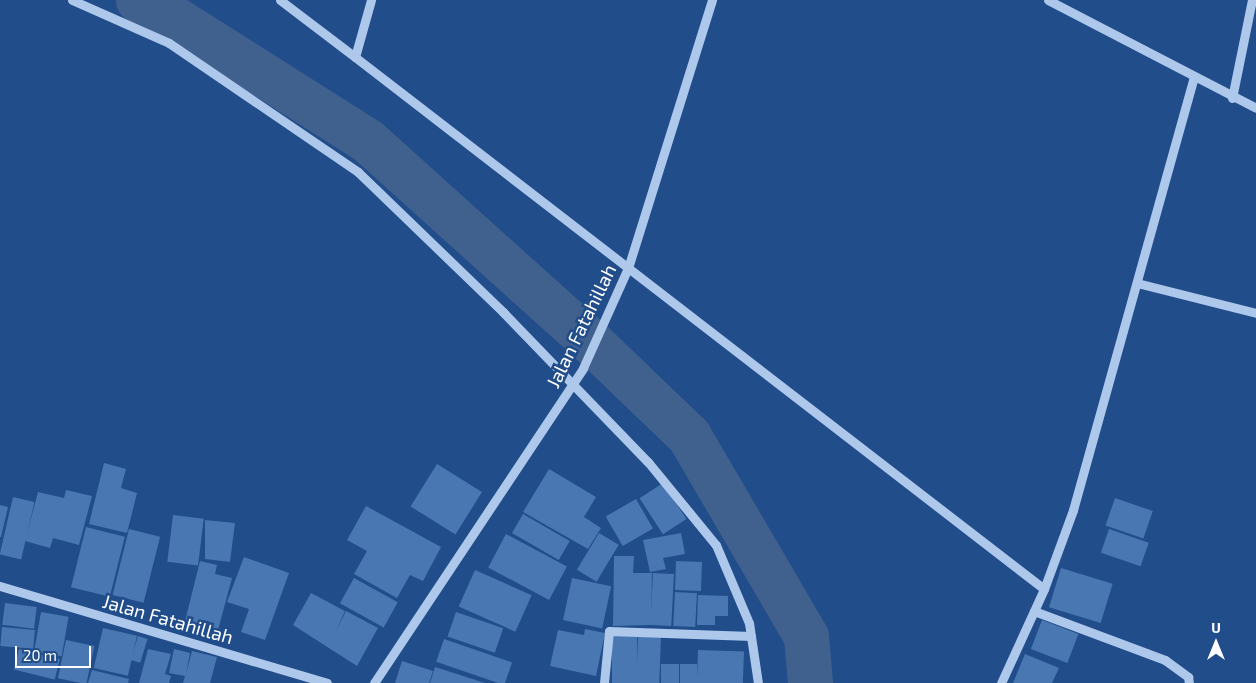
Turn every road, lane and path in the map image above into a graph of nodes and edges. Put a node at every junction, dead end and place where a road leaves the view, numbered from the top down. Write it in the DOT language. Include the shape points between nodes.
graph roads {
  1 [pos="72,0"];
  2 [pos="280,0"];
  3 [pos="371,0"];
  4 [pos="712,0"];
  5 [pos="1048,0"];
  6 [pos="1252,0"];
  7 [pos="356,57"];
  8 [pos="1194,78"];
  9 [pos="1232,98"];
  10 [pos="1256,108"];
  11 [pos="628,268"];
  12 [pos="1137,283"];
  13 [pos="1256,313"];
  14 [pos="573,384"];
  15 [pos="0,586"];
  16 [pos="1044,589"];
  17 [pos="1034,611"];
  18 [pos="752,636"];
  19 [pos="326,683"];
  20 [pos="374,683"];
  21 [pos="604,683"];
  22 [pos="758,683"];
  23 [pos="1001,683"];
  24 [pos="1189,683"];
  1 -- 14 [label="street" via="169,43 358,172"];
  2 -- 7 [label="street"];
  3 -- 7 [label="street"];
  4 -- 11 [label="street, Jalan Fatahillah"];
  5 -- 8 [label="street"];
  6 -- 9 [label="street"];
  7 -- 11 [label="street"];
  8 -- 9 [label="street"];
  8 -- 12 [label="street"];
  9 -- 10 [label="street"];
  11 -- 14 [label="street, Jalan Fatahillah"];
  11 -- 16 [label="street"];
  12 -- 13 [label="street"];
  12 -- 16 [label="street" via="1073,510"];
  14 -- 18 [label="street" via="648,462 716,545 729,567"];
  14 -- 20 [label="street, Jalan Fatahillah"];
  15 -- 19 [label="street, Jalan Fatahillah"];
  16 -- 17 [label="street"];
  17 -- 23 [label="street"];
  17 -- 24 [label="street" via="1165,660 1188,677"];
  18 -- 21 [label="street" via="609,630"];
  18 -- 22 [label="street"];
}
